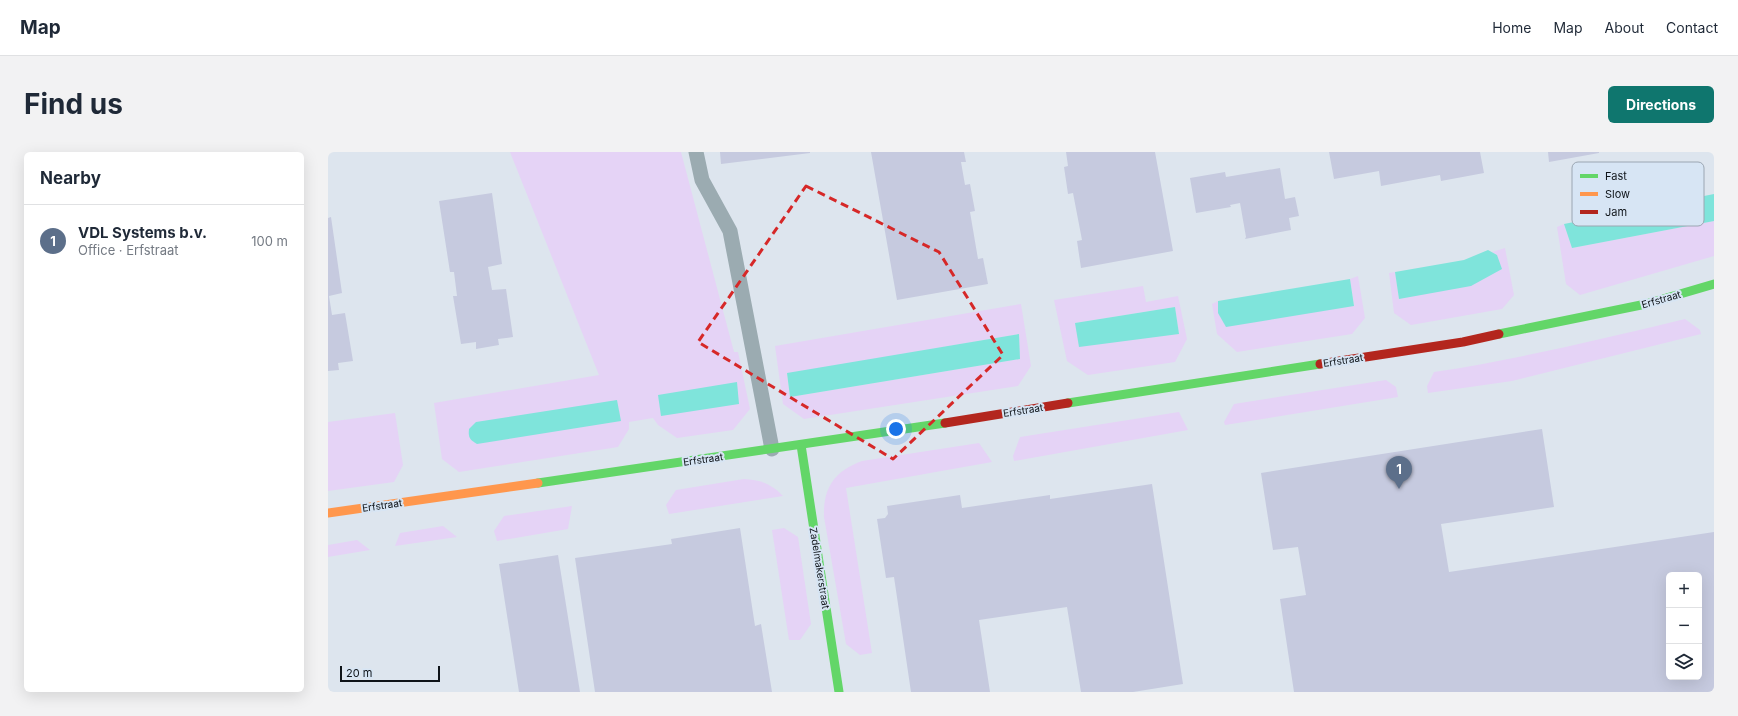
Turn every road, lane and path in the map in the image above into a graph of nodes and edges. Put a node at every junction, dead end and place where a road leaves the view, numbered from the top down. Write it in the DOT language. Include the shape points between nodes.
graph roads {
  1 [pos="696,152"];
  2 [pos="1714,284"];
  3 [pos="801,445"];
  4 [pos="772,449"];
  5 [pos="328,513"];
  6 [pos="839,692"];
  1 -- 4 [label="lane" via="702,180 730,231"];
  2 -- 3 [label="street, Erfstraat" via="1646,304 1463,342"];
  3 -- 4 [label="street, Erfstraat"];
  3 -- 6 [label="street, Zadelmakerstraat"];
  4 -- 5 [label="street, Erfstraat"];
}
